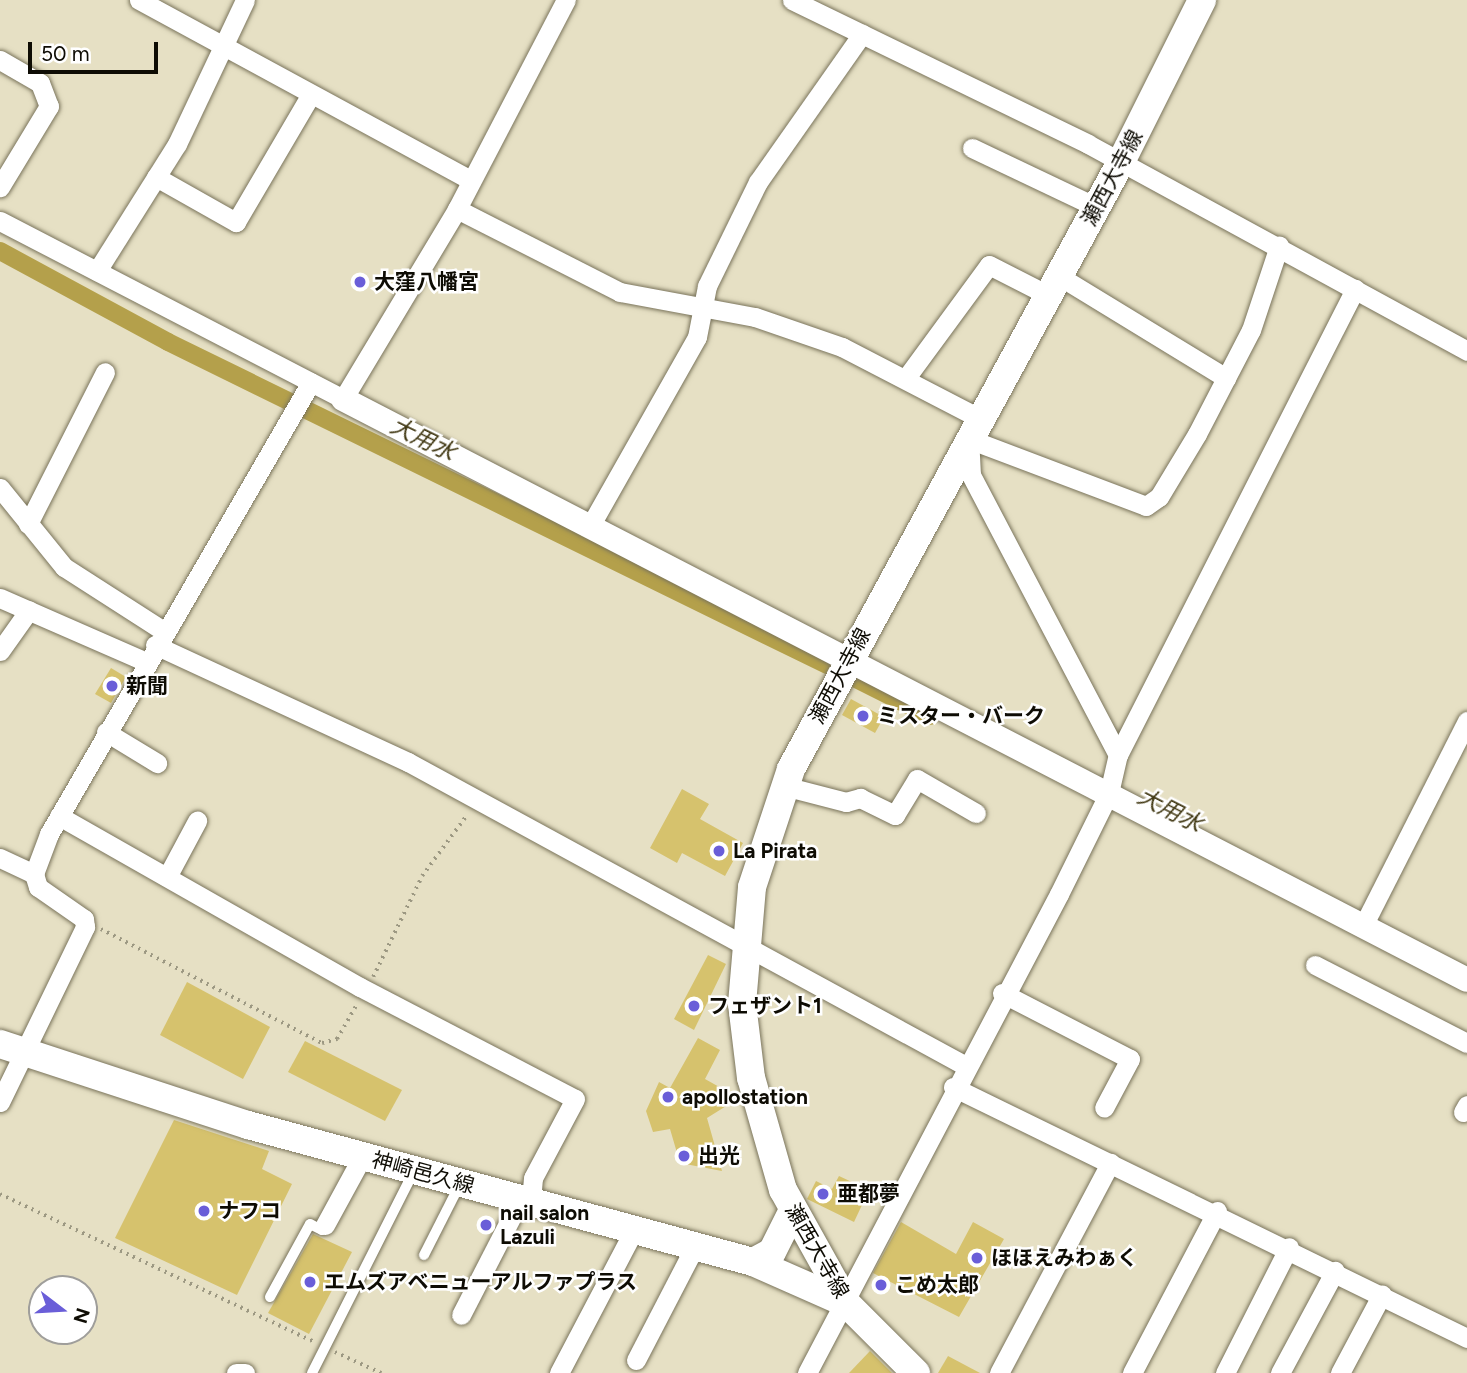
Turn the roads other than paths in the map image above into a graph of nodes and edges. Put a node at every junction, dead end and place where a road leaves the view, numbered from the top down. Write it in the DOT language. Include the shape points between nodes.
graph roads {
  1 [pos="139,0"];
  2 [pos="245,0"];
  3 [pos="566,0"];
  4 [pos="792,0"];
  5 [pos="1202,0"];
  6 [pos="862,34"];
  7 [pos="223,48"];
  8 [pos="0,60"];
  9 [pos="311,94"];
  10 [pos="972,148"];
  11 [pos="1121,162"];
  12 [pos="156,177"];
  13 [pos="471,180"];
  14 [pos="0,187"];
  15 [pos="1096,207"];
  16 [pos="457,209"];
  17 [pos="0,221"];
  18 [pos="1279,246"];
  19 [pos="97,271"];
  20 [pos="1054,286"];
  21 [pos="1355,289"];
  22 [pos="707,309"];
  23 [pos="1467,351"];
  24 [pos="105,372"];
  25 [pos="906,378"];
  26 [pos="1226,378"];
  27 [pos="311,382"];
  28 [pos="343,399"];
  29 [pos="975,429"];
  30 [pos="3,501"];
  31 [pos="27,524"];
  32 [pos="589,528"];
  33 [pos="0,597"];
  34 [pos="29,610"];
  35 [pos="154,645"];
  36 [pos="0,650"];
  37 [pos="848,660"];
  38 [pos="1467,721"];
  39 [pos="106,732"];
  40 [pos="1118,755"];
  41 [pos="157,764"];
  42 [pos="784,786"];
  43 [pos="1109,793"];
  44 [pos="976,813"];
  45 [pos="59,816"];
  46 [pos="197,821"];
  47 [pos="0,858"];
  48 [pos="34,874"];
  49 [pos="167,877"];
  50 [pos="1363,926"];
  51 [pos="743,943"];
  52 [pos="1315,965"];
  53 [pos="1467,979"];
  54 [pos="1002,993"];
  55 [pos="1467,1044"];
  56 [pos="12,1049"];
  57 [pos="964,1065"];
  58 [pos="953,1087"];
  59 [pos="0,1102"];
  60 [pos="1104,1108"];
  61 [pos="362,1157"];
  62 [pos="1110,1163"];
  63 [pos="414,1171"];
  64 [pos="461,1184"];
  65 [pos="531,1203"];
  66 [pos="1217,1211"];
  67 [pos="792,1212"];
  68 [pos="325,1225"];
  69 [pos="634,1230"];
  70 [pos="695,1246"];
  71 [pos="1289,1247"];
  72 [pos="816,1252"];
  73 [pos="424,1255"];
  74 [pos="753,1262"];
  75 [pos="1335,1271"];
  76 [pos="801,1281"];
  77 [pos="1382,1294"];
  78 [pos="270,1297"];
  79 [pos="846,1303"];
  80 [pos="461,1315"];
  81 [pos="1467,1338"];
  82 [pos="636,1360"];
  83 [pos="236,1373"];
  84 [pos="245,1373"];
  85 [pos="312,1373"];
  86 [pos="559,1373"];
  87 [pos="807,1373"];
  88 [pos="916,1373"];
  89 [pos="1000,1373"];
  90 [pos="1132,1373"];
  91 [pos="1225,1373"];
  92 [pos="1280,1373"];
  93 [pos="1340,1373"];
  1 -- 7 [label="street"];
  2 -- 7 [label="street"];
  3 -- 13 [label="street"];
  4 -- 6 [label="street"];
  5 -- 11 [label="main road, 瀬西大寺線"];
  6 -- 11 [label="street"];
  6 -- 22 [label="street" via="758,182 707,286"];
  7 -- 9 [label="street"];
  7 -- 12 [label="street"];
  8 -- 14 [label="street" via="40,83 49,106"];
  9 -- 12 [label="street" via="236,222"];
  9 -- 13 [label="street"];
  10 -- 15 [label="street"];
  11 -- 15 [label="main road, 瀬西大寺線"];
  11 -- 18 [label="street"];
  12 -- 19 [label="street"];
  13 -- 16 [label="street"];
  15 -- 20 [label="main road, 瀬西大寺線"];
  16 -- 22 [label="street" via="620,292"];
  16 -- 28 [label="street"];
  17 -- 19 [label="street"];
  18 -- 21 [label="street"];
  18 -- 26 [label="street" via="1261,307"];
  19 -- 27 [label="street"];
  20 -- 25 [label="street" via="989,265"];
  20 -- 26 [label="street"];
  20 -- 29 [label="main road, 瀬西大寺線"];
  21 -- 23 [label="street"];
  21 -- 40 [label="street"];
  22 -- 25 [label="street" via="842,347"];
  22 -- 32 [label="street"];
  24 -- 31 [label="street"];
  25 -- 29 [label="street"];
  26 -- 29 [label="street" via="1159,498 1146,506"];
  27 -- 28 [label="street"];
  27 -- 35 [label="street"];
  28 -- 32 [label="street"];
  29 -- 37 [label="main road, 瀬西大寺線"];
  29 -- 40 [label="street" via="971,475"];
  30 -- 31 [label="street"];
  31 -- 35 [label="street" via="64,567"];
  32 -- 37 [label="street"];
  33 -- 34 [label="street"];
  34 -- 35 [label="street"];
  34 -- 36 [label="street"];
  35 -- 39 [label="street"];
  35 -- 51 [label="street" via="408,762"];
  37 -- 42 [label="main road, 瀬西大寺線"];
  37 -- 43 [label="street"];
  38 -- 50 [label="street"];
  39 -- 41 [label="street"];
  39 -- 45 [label="street"];
  40 -- 43 [label="street"];
  42 -- 44 [label="street" via="846,802 860,798 895,816 917,779"];
  42 -- 51 [label="main road, 瀬西大寺線" via="752,887"];
  43 -- 50 [label="street"];
  43 -- 54 [label="street" via="1052,908"];
  45 -- 48 [label="street"];
  45 -- 49 [label="street"];
  46 -- 49 [label="street"];
  47 -- 48 [label="street"];
  48 -- 56 [label="street" via="46,896 84,919 85,927"];
  49 -- 65 [label="street" via="575,1099 533,1178"];
  50 -- 53 [label="street"];
  51 -- 57 [label="street"];
  51 -- 67 [label="main road, 瀬西大寺線" via="751,1078"];
  52 -- 55 [label="street"];
  54 -- 57 [label="street"];
  54 -- 60 [label="street" via="1130,1059"];
  56 -- 59 [label="street"];
  56 -- 61 [label="main road, 神崎邑久線"];
  57 -- 58 [label="street"];
  58 -- 62 [label="street"];
  58 -- 79 [label="street"];
  61 -- 63 [label="main road, 神崎邑久線"];
  61 -- 68 [label="street"];
  62 -- 66 [label="street"];
  62 -- 89 [label="street"];
  63 -- 64 [label="main road, 神崎邑久線"];
  63 -- 85 [label="lane"];
  64 -- 65 [label="main road, 神崎邑久線"];
  64 -- 73 [label="lane"];
  65 -- 69 [label="main road, 神崎邑久線"];
  65 -- 80 [label="street" via="516,1208"];
  66 -- 71 [label="street"];
  66 -- 90 [label="street"];
  67 -- 72 [label="main road, 瀬西大寺線"];
  67 -- 74 [label="main road" via="772,1252"];
  68 -- 78 [label="lane" via="322,1230 310,1224"];
  69 -- 70 [label="main road, 神崎邑久線"];
  69 -- 86 [label="street"];
  70 -- 74 [label="main road, 神崎邑久線"];
  70 -- 82 [label="street"];
  71 -- 75 [label="street"];
  71 -- 91 [label="street"];
  72 -- 76 [label="main road" via="813,1275"];
  72 -- 79 [label="main road, 瀬西大寺線"];
  74 -- 76 [label="main road, 神崎邑久線"];
  75 -- 77 [label="street"];
  75 -- 92 [label="street"];
  76 -- 79 [label="main road, 神崎邑久線"];
  77 -- 81 [label="street"];
  77 -- 93 [label="street"];
  79 -- 87 [label="street"];
  79 -- 88 [label="main road, 瀬西大寺線"];
  83 -- 84 [label="street"];
}
